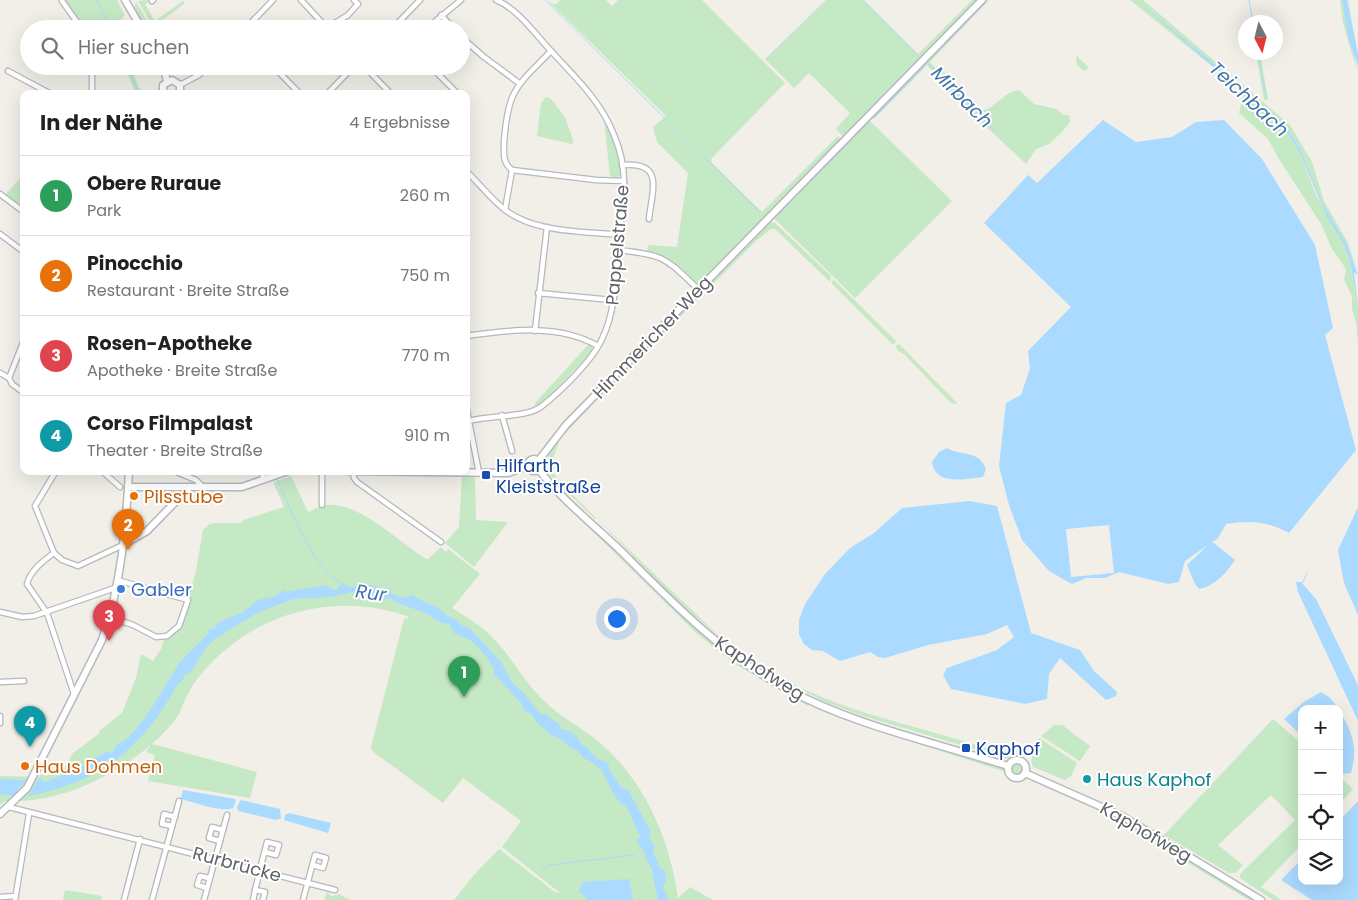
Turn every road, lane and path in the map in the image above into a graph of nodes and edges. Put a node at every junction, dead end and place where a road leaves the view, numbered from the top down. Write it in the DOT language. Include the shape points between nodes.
graph roads {
  1 [pos="273,0"];
  2 [pos="301,0"];
  3 [pos="354,0"];
  4 [pos="420,0"];
  5 [pos="461,0"];
  6 [pos="496,0"];
  7 [pos="982,0"];
  8 [pos="62,1"];
  9 [pos="127,1"];
  10 [pos="441,15"];
  11 [pos="76,20"];
  12 [pos="137,20"];
  13 [pos="254,20"];
  14 [pos="320,20"];
  15 [pos="340,20"];
  16 [pos="401,20"];
  17 [pos="436,20"];
  18 [pos="446,20"];
  19 [pos="470,45"];
  20 [pos="551,51"];
  21 [pos="8,71"];
  22 [pos="92,75"];
  23 [pos="165,75"];
  24 [pos="199,75"];
  25 [pos="282,75"];
  26 [pos="345,75"];
  27 [pos="373,75"];
  28 [pos="439,75"];
  29 [pos="167,81"];
  30 [pos="519,83"];
  31 [pos="180,85"];
  32 [pos="44,90"];
  33 [pos="92,90"];
  34 [pos="163,90"];
  35 [pos="180,90"];
  36 [pos="296,90"];
  37 [pos="331,90"];
  38 [pos="387,90"];
  39 [pos="454,90"];
  40 [pos="622,166"];
  41 [pos="512,170"];
  42 [pos="470,175"];
  43 [pos="624,181"];
  44 [pos="0,194"];
  45 [pos="20,209"];
  46 [pos="505,210"];
  47 [pos="649,219"];
  48 [pos="547,227"];
  49 [pos="0,234"];
  50 [pos="619,235"];
  51 [pos="20,249"];
  52 [pos="618,250"];
  53 [pos="699,290"];
  54 [pos="538,293"];
  55 [pos="612,300"];
  56 [pos="535,331"];
  57 [pos="470,336"];
  58 [pos="598,346"];
  59 [pos="20,350"];
  60 [pos="0,373"];
  61 [pos="9,378"];
  62 [pos="20,390"];
  63 [pos="502,415"];
  64 [pos="470,421"];
  65 [pos="470,426"];
  66 [pos="512,451"];
  67 [pos="539,460"];
  68 [pos="528,466"];
  69 [pos="539,470"];
  70 [pos="470,473"];
  71 [pos="479,473"];
  72 [pos="54,475"];
  73 [pos="106,475"];
  74 [pos="129,475"];
  75 [pos="184,475"];
  76 [pos="264,475"];
  77 [pos="278,475"];
  78 [pos="322,475"];
  79 [pos="353,475"];
  80 [pos="268,479"];
  81 [pos="120,487"];
  82 [pos="128,487"];
  83 [pos="190,487"];
  84 [pos="203,487"];
  85 [pos="322,506"];
  86 [pos="441,542"];
  87 [pos="124,545"];
  88 [pos="54,554"];
  89 [pos="117,580"];
  90 [pos="115,588"];
  91 [pos="0,612"];
  92 [pos="47,613"];
  93 [pos="109,617"];
  94 [pos="24,680"];
  95 [pos="0,682"];
  96 [pos="74,694"];
  97 [pos="0,716"];
  98 [pos="0,722"];
  99 [pos="1008,766"];
  100 [pos="1026,772"];
  101 [pos="179,802"];
  102 [pos="9,807"];
  103 [pos="0,814"];
  104 [pos="29,814"];
  105 [pos="227,815"];
  106 [pos="175,817"];
  107 [pos="172,826"];
  108 [pos="222,830"];
  109 [pos="140,839"];
  110 [pos="220,841"];
  111 [pos="167,846"];
  112 [pos="265,852"];
  113 [pos="215,858"];
  114 [pos="313,865"];
  115 [pos="260,870"];
  116 [pos="210,878"];
  117 [pos="308,882"];
  118 [pos="207,888"];
  119 [pos="255,890"];
  120 [pos="335,890"];
  121 [pos="0,897"];
  122 [pos="16,898"];
  123 [pos="124,900"];
  124 [pos="152,900"];
  125 [pos="204,900"];
  126 [pos="254,900"];
  127 [pos="263,900"];
  128 [pos="303,900"];
  129 [pos="1261,900"];
  1 -- 13 [label="street"];
  2 -- 14 [label="street"];
  3 -- 15 [label="street" via="358,4"];
  4 -- 16 [label="street"];
  5 -- 10 [label="street"];
  6 -- 20 [label="street, Pappelstraße" via="514,13"];
  7 -- 53 [label="main road, Himmericher Weg"];
  8 -- 11 [label="street"];
  9 -- 12 [label="main road"];
  10 -- 17 [label="street"];
  10 -- 18 [label="street"];
  19 -- 30 [label="street"];
  20 -- 30 [label="street"];
  20 -- 40 [label="street, Pappelstraße" via="602,110 615,136"];
  21 -- 32 [label="street"];
  22 -- 33 [label="street"];
  23 -- 29 [label="main road"];
  24 -- 31 [label="street"];
  25 -- 36 [label="street"];
  26 -- 37 [label="street"];
  27 -- 38 [label="street"];
  28 -- 39 [label="street"];
  29 -- 31 [label="main road" via="174,80"];
  29 -- 34 [label="main road"];
  30 -- 41 [label="street" via="506,112 504,156 505,163"];
  31 -- 35 [label="main road"];
  40 -- 43 [label="street, Pappelstraße"];
  40 -- 47 [label="street" via="642,165 648,168 652,176"];
  41 -- 43 [label="street"];
  41 -- 46 [label="street"];
  42 -- 46 [label="street"];
  43 -- 50 [label="street, Pappelstraße"];
  44 -- 45 [label="street"];
  46 -- 48 [label="street"];
  48 -- 50 [label="street"];
  48 -- 54 [label="street"];
  49 -- 51 [label="street"];
  50 -- 52 [label="street, Pappelstraße"];
  52 -- 53 [label="street" via="659,256 677,267"];
  52 -- 55 [label="street, Pappelstraße"];
  53 -- 67 [label="main road, Himmericher Weg" via="566,425"];
  54 -- 55 [label="street"];
  54 -- 56 [label="street"];
  55 -- 58 [label="street, Pappelstraße" via="607,327"];
  56 -- 57 [label="street"];
  56 -- 58 [label="street" via="567,333"];
  58 -- 63 [label="street, Pappelstraße" via="540,408 512,416"];
  59 -- 61 [label="street"];
  60 -- 61 [label="street"];
  61 -- 62 [label="street"];
  63 -- 64 [label="street, Pappelstraße"];
  63 -- 66 [label="street"];
  65 -- 71 [label="street"];
  67 -- 68 [label="main road" via="530,460"];
  67 -- 69 [label="main road"];
  68 -- 69 [label="main road" via="532,471"];
  68 -- 71 [label="main road" via="514,472"];
  69 -- 99 [label="main road, Kaphofweg" via="692,621 766,677 846,716"];
  70 -- 71 [label="main road"];
  72 -- 88 [label="street" via="35,506"];
  73 -- 81 [label="street"];
  74 -- 82 [label="main road"];
  75 -- 84 [label="street"];
  76 -- 80 [label="street"];
  77 -- 80 [label="main road"];
  78 -- 85 [label="street"];
  79 -- 86 [label="street" via="357,482"];
  80 -- 84 [label="main road" via="242,487"];
  82 -- 83 [label="main road"];
  82 -- 87 [label="main road"];
  83 -- 84 [label="main road"];
  83 -- 87 [label="main road" via="147,531"];
  87 -- 88 [label="street" via="78,566"];
  87 -- 89 [label="main road"];
  88 -- 92 [label="street" via="36,568 27,584"];
  89 -- 90 [label="main road"];
  89 -- 93 [label="street" via="188,600 179,626 167,636 156,637"];
  90 -- 92 [label="street"];
  90 -- 93 [label="main road"];
  91 -- 92 [label="street" via="22,617"];
  92 -- 96 [label="street"];
  93 -- 96 [label="main road" via="102,640"];
  94 -- 95 [label="street"];
  96 -- 102 [label="main road" via="33,777"];
  97 -- 98 [label="street"];
  99 -- 100 [label="main road, Kaphofweg" via="1019,760 1025,765"];
  99 -- 100 [label="main road, Kaphofweg" via="1007,772 1012,778 1020,778"];
  100 -- 129 [label="main road, Kaphofweg" via="1122,816"];
  101 -- 106 [label="street"];
  102 -- 103 [label="main road"];
  102 -- 104 [label="street, Rurbrücke"];
  104 -- 109 [label="street, Rurbrücke"];
  104 -- 122 [label="street"];
  105 -- 108 [label="street"];
  106 -- 107 [label="street"];
  106 -- 107 [label="street" via="164,814 162,824"];
  107 -- 111 [label="street"];
  108 -- 110 [label="street"];
  108 -- 110 [label="street" via="212,827 209,838"];
  109 -- 111 [label="street, Rurbrücke"];
  109 -- 123 [label="street"];
  110 -- 113 [label="street"];
  111 -- 113 [label="street, Rurbrücke"];
  111 -- 124 [label="street"];
  112 -- 115 [label="street"];
  113 -- 115 [label="street, Rurbrücke"];
  113 -- 116 [label="street"];
  114 -- 117 [label="street"];
  115 -- 117 [label="street, Rurbrücke"];
  115 -- 119 [label="street"];
  116 -- 118 [label="street"];
  116 -- 118 [label="street" via="200,876 197,885"];
  117 -- 120 [label="street, Rurbrücke"];
  117 -- 128 [label="street"];
  118 -- 125 [label="street"];
  119 -- 126 [label="street"];
  119 -- 127 [label="street" via="265,892"];
  121 -- 122 [label="street"];
}
